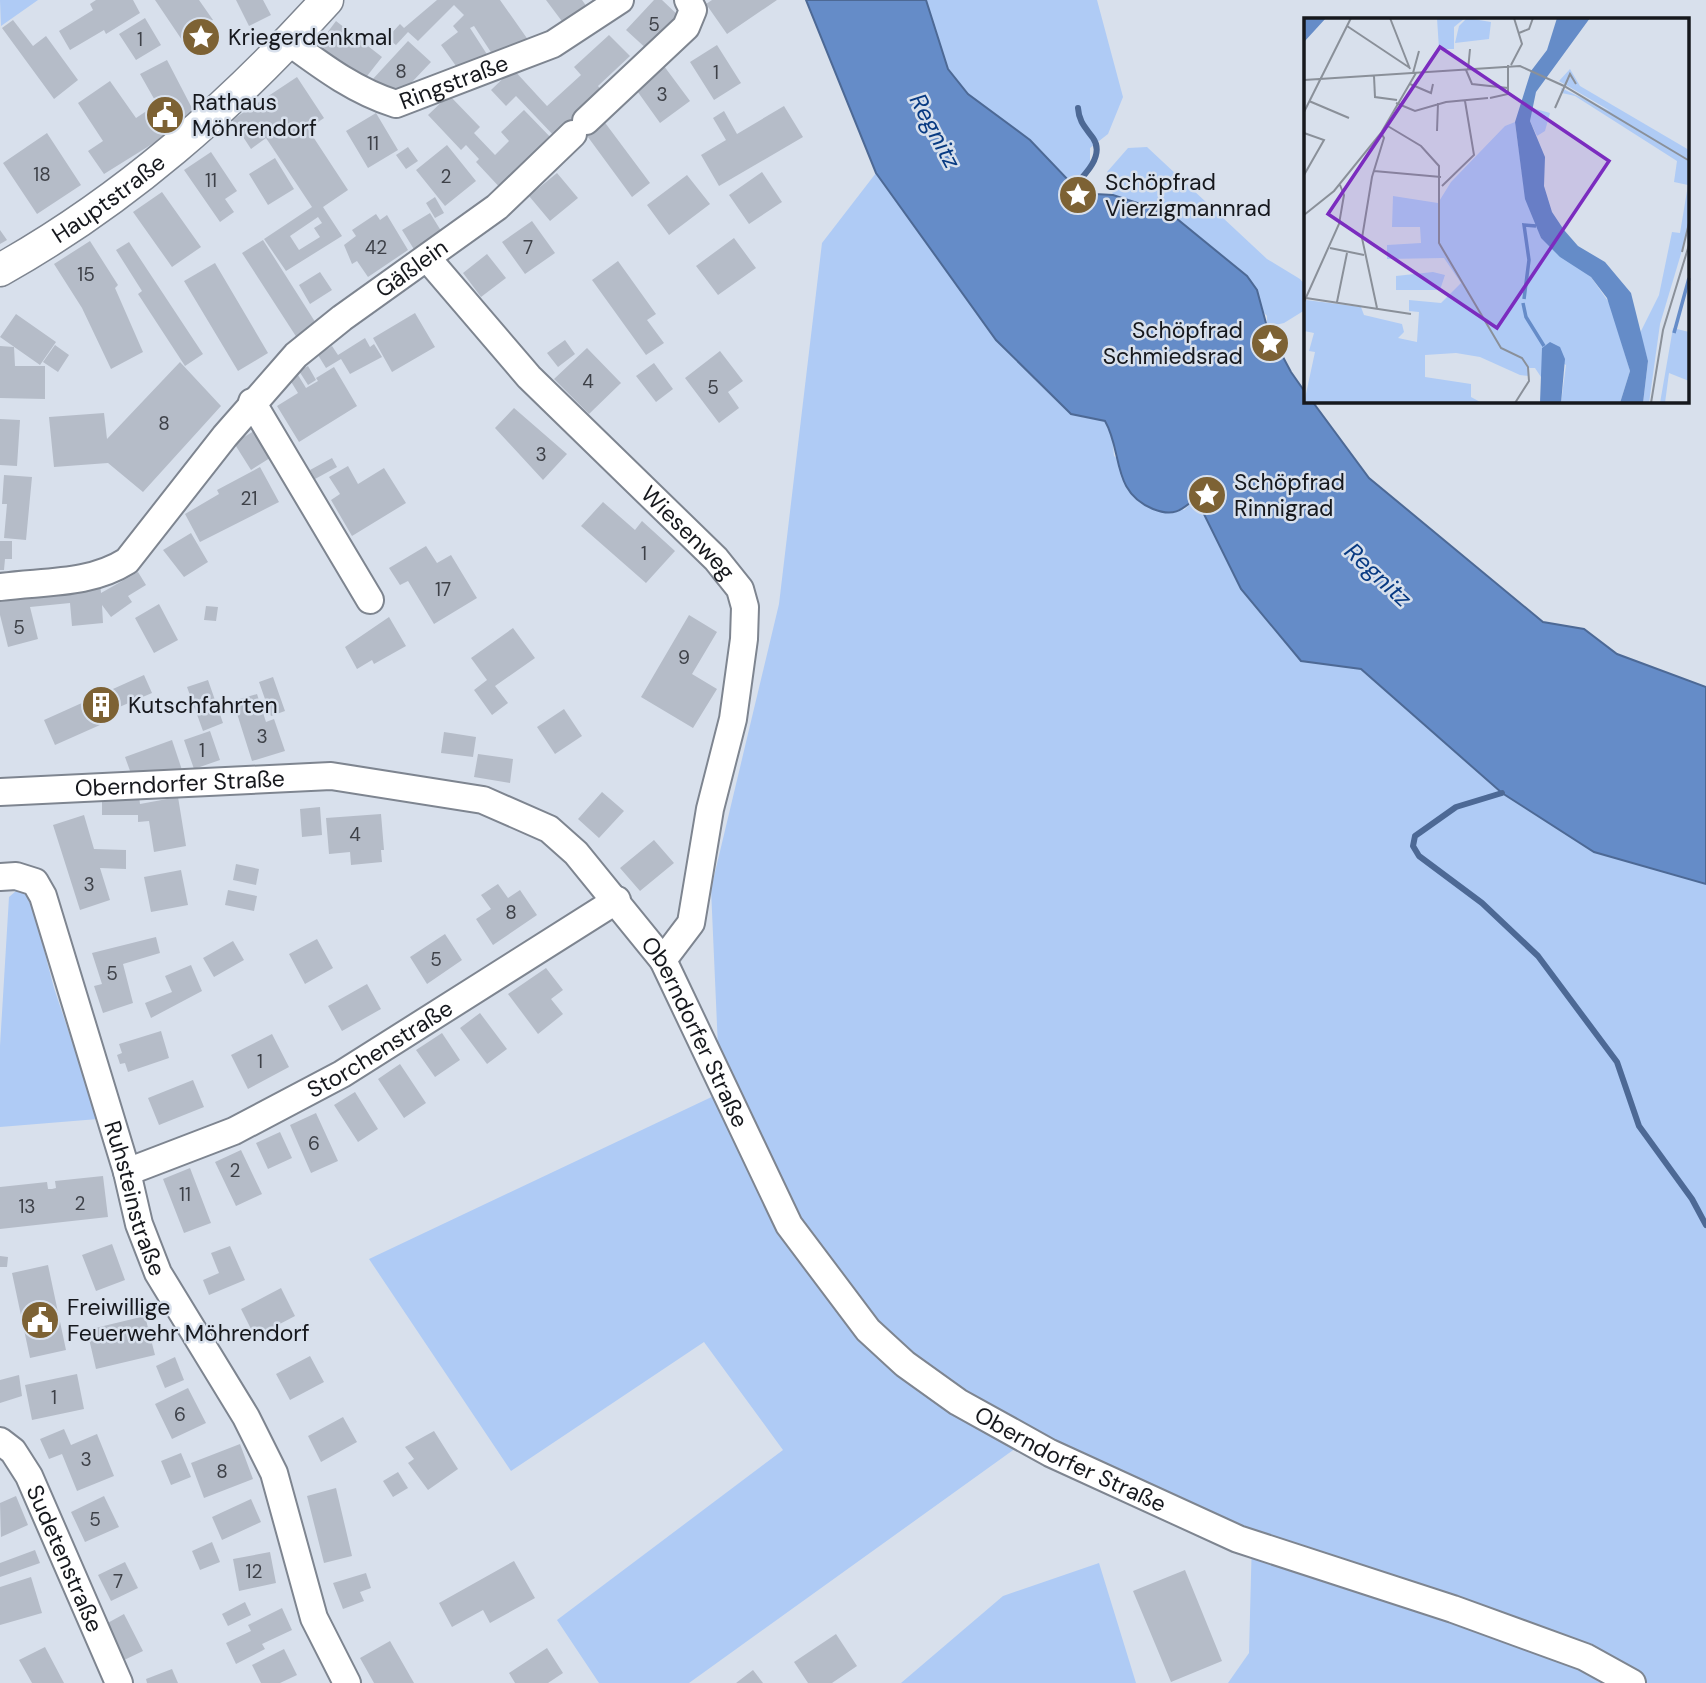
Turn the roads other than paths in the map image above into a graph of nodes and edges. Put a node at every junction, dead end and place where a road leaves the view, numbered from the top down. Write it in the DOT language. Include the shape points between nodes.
graph roads {
  1 [pos="327,0"];
  2 [pos="620,0"];
  3 [pos="688,0"];
  4 [pos="289,42"];
  5 [pos="428,259"];
  6 [pos="0,270"];
  7 [pos="252,402"];
  8 [pos="0,587"];
  9 [pos="370,600"];
  10 [pos="0,792"];
  11 [pos="0,877"];
  12 [pos="617,900"];
  13 [pos="663,960"];
  14 [pos="127,1172"];
  15 [pos="0,1441"];
  16 [pos="120,1683"];
  17 [pos="347,1683"];
  18 [pos="1632,1683"];
  1 -- 4 [label="street, Hauptstraße"];
  2 -- 4 [label="street, Ringstraße" via="553,44 396,104 361,91"];
  3 -- 5 [label="street, Gäßlein" via="693,10 686,27 497,207"];
  4 -- 6 [label="street, Hauptstraße" via="166,159"];
  5 -- 7 [label="street, Gäßlein" via="296,355"];
  5 -- 13 [label="street, Wiesenweg" via="529,377 716,559 740,589 745,607 744,639 733,719 710,809 691,923"];
  7 -- 8 [label="street, Gäßlein" via="127,561 85,579"];
  7 -- 9 [label="street"];
  10 -- 12 [label="street, Oberndorfer Straße" via="331,776 483,800 549,829"];
  11 -- 14 [label="street, Ruhsteinstraße" via="35,882 43,896"];
  12 -- 13 [label="street, Oberndorfer Straße"];
  12 -- 14 [label="street, Storchenstraße" via="342,1074 234,1131"];
  13 -- 18 [label="street, Oberndorfer Straße" via="789,1225 868,1330 905,1364 958,1402 1049,1453 1238,1539 1585,1657"];
  14 -- 17 [label="street, Ruhsteinstraße" via="139,1224 158,1273 246,1417 274,1474 314,1618"];
  15 -- 16 [label="street, Sudetenstraße" via="13,1451 29,1476"];
}
